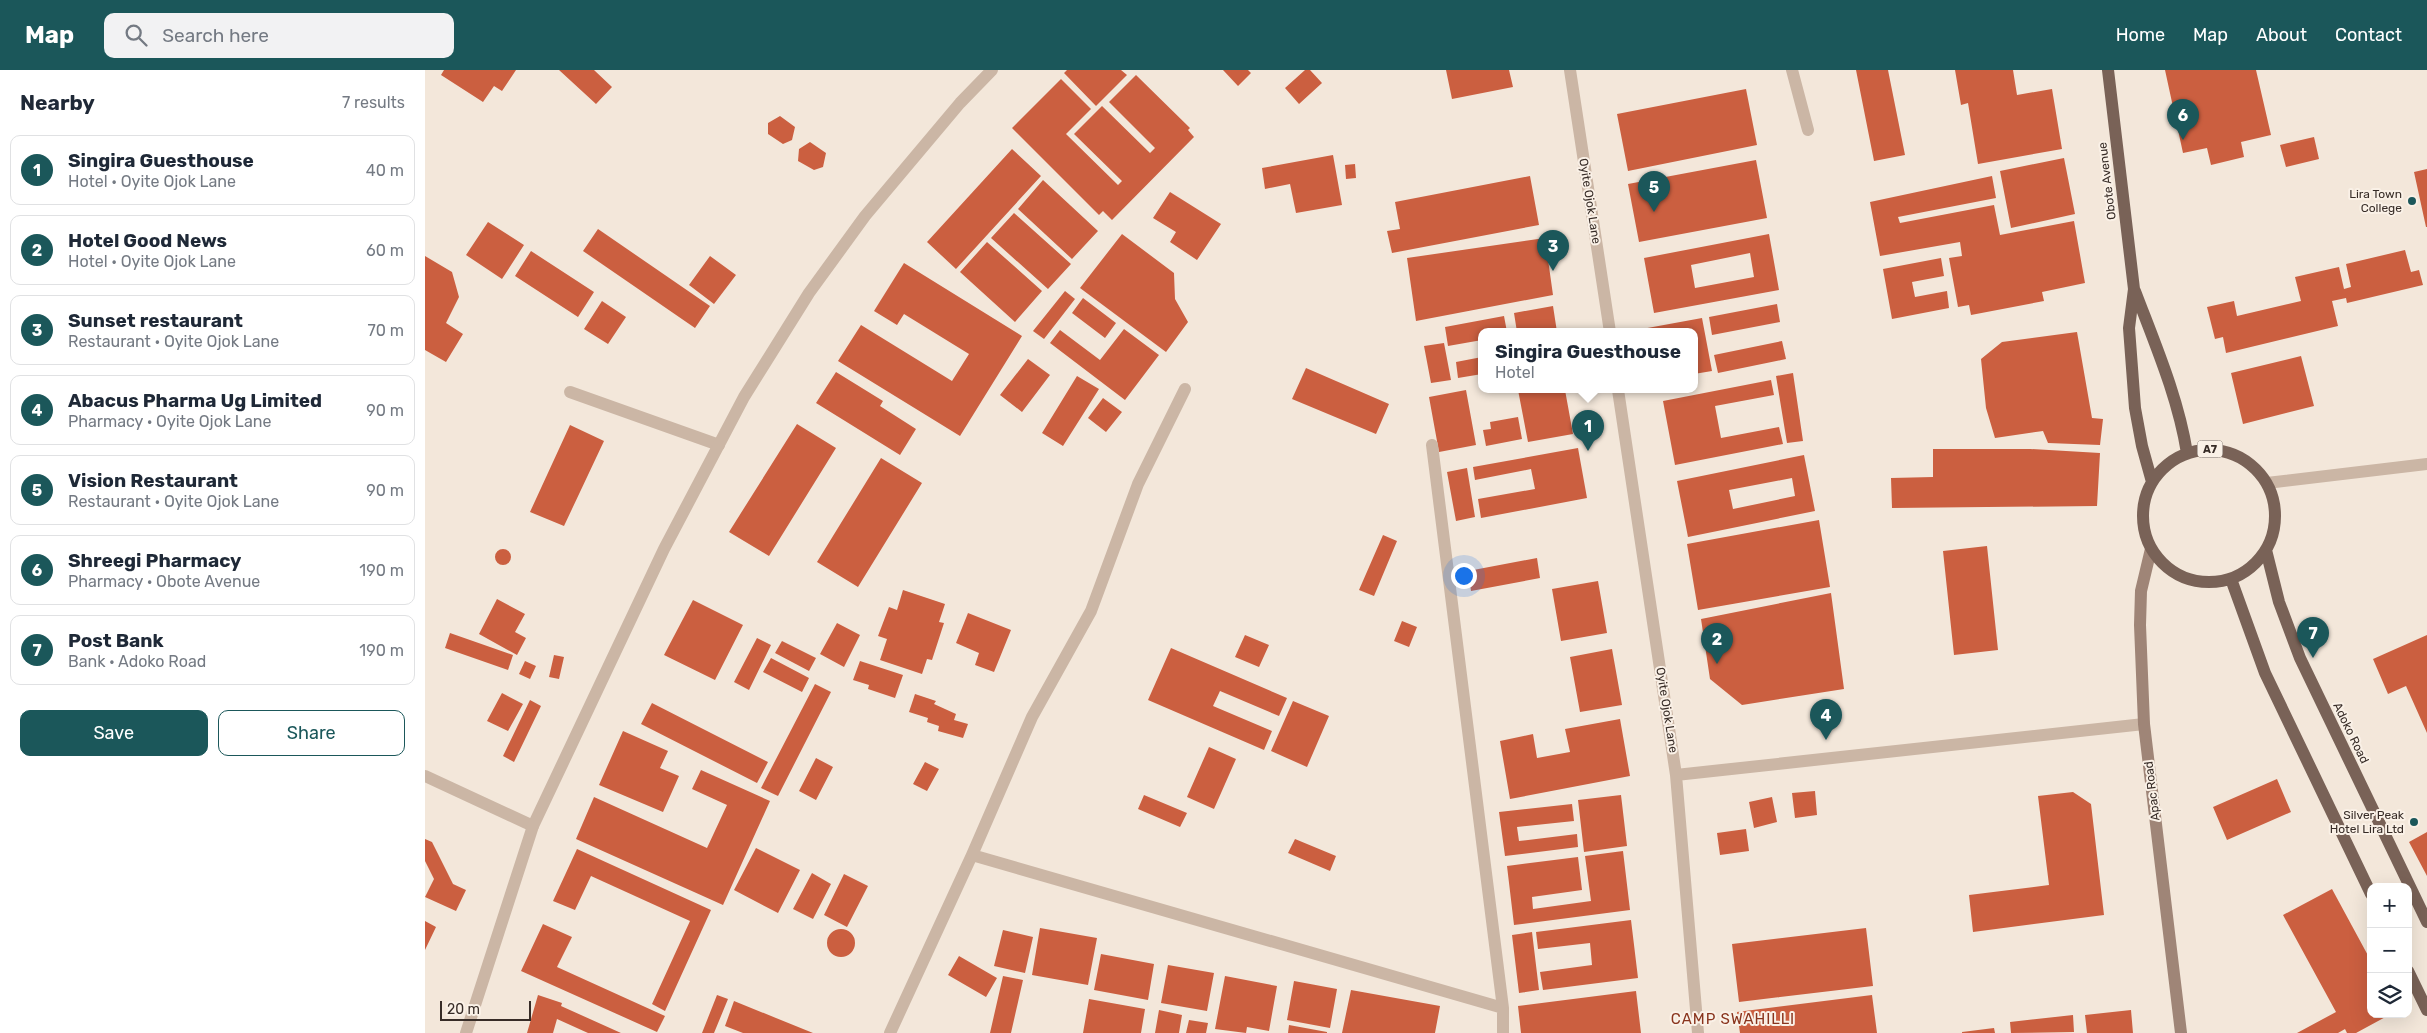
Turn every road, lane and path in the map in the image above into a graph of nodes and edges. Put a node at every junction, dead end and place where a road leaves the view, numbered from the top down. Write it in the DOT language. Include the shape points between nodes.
graph roads {
  1 [pos="991,70"];
  2 [pos="1570,70"];
  3 [pos="1792,70"];
  4 [pos="2108,70"];
  5 [pos="1808,130"];
  6 [pos="2134,289"];
  7 [pos="1609,328"];
  8 [pos="1185,389"];
  9 [pos="570,392"];
  10 [pos="1618,393"];
  11 [pos="719,445"];
  12 [pos="1432,445"];
  13 [pos="2187,453"];
  14 [pos="2427,464"];
  15 [pos="2152,482"];
  16 [pos="2267,483"];
  17 [pos="2151,549"];
  18 [pos="2266,550"];
  19 [pos="2231,579"];
  20 [pos="2144,724"];
  21 [pos="1676,774"];
  22 [pos="425,776"];
  23 [pos="533,826"];
  24 [pos="972,855"];
  25 [pos="2367,886"];
  26 [pos="2427,922"];
  27 [pos="2409,973"];
  28 [pos="1503,1008"];
  29 [pos="2427,1010"];
  30 [pos="466,1033"];
  31 [pos="891,1033"];
  32 [pos="1503,1033"];
  33 [pos="1698,1033"];
  34 [pos="2181,1033"];
  1 -- 11 [label="street" via="865,216 804,301 744,397"];
  2 -- 7 [label="street, Oyite Ojok Lane"];
  3 -- 5 [label="street"];
  4 -- 6 [label="main road, Obote Avenue / A7"];
  6 -- 13 [label="main road, Obote Avenue / A7" via="2174,399"];
  6 -- 15 [label="main road, Obote Avenue / A7" via="2129,328 2135,408"];
  8 -- 24 [label="street" via="1139,484 1091,611 1032,717"];
  9 -- 11 [label="street"];
  10 -- 21 [label="street, Oyite Ojok Lane"];
  11 -- 23 [label="street" via="664,549"];
  12 -- 28 [label="street"];
  13 -- 15 [label="main road, A7" via="2167,464"];
  13 -- 16 [label="main road, A7" via="2210,449 2233,454 2253,465"];
  14 -- 16 [label="street"];
  15 -- 17 [label="main road, A7" via="2143,504 2143,527"];
  16 -- 18 [label="main road, A7" via="2275,505 2274,528"];
  17 -- 19 [label="main road, A7" via="2166,566 2185,578 2208,582"];
  17 -- 20 [label="main road, Apac Road" via="2141,592"];
  18 -- 19 [label="main road, A7" via="2251,567"];
  18 -- 26 [label="main road, Adoko Road" via="2279,602 2300,658"];
  19 -- 25 [label="main road" via="2265,673"];
  20 -- 21 [label="street"];
  20 -- 34 [label="main road, Apac Road"];
  21 -- 33 [label="street, Oyite Ojok Lane"];
  22 -- 23 [label="street"];
  23 -- 30 [label="street"];
  24 -- 28 [label="street"];
  24 -- 31 [label="street"];
  27 -- 29 [label="main road"];
  28 -- 32 [label="street"];
}
